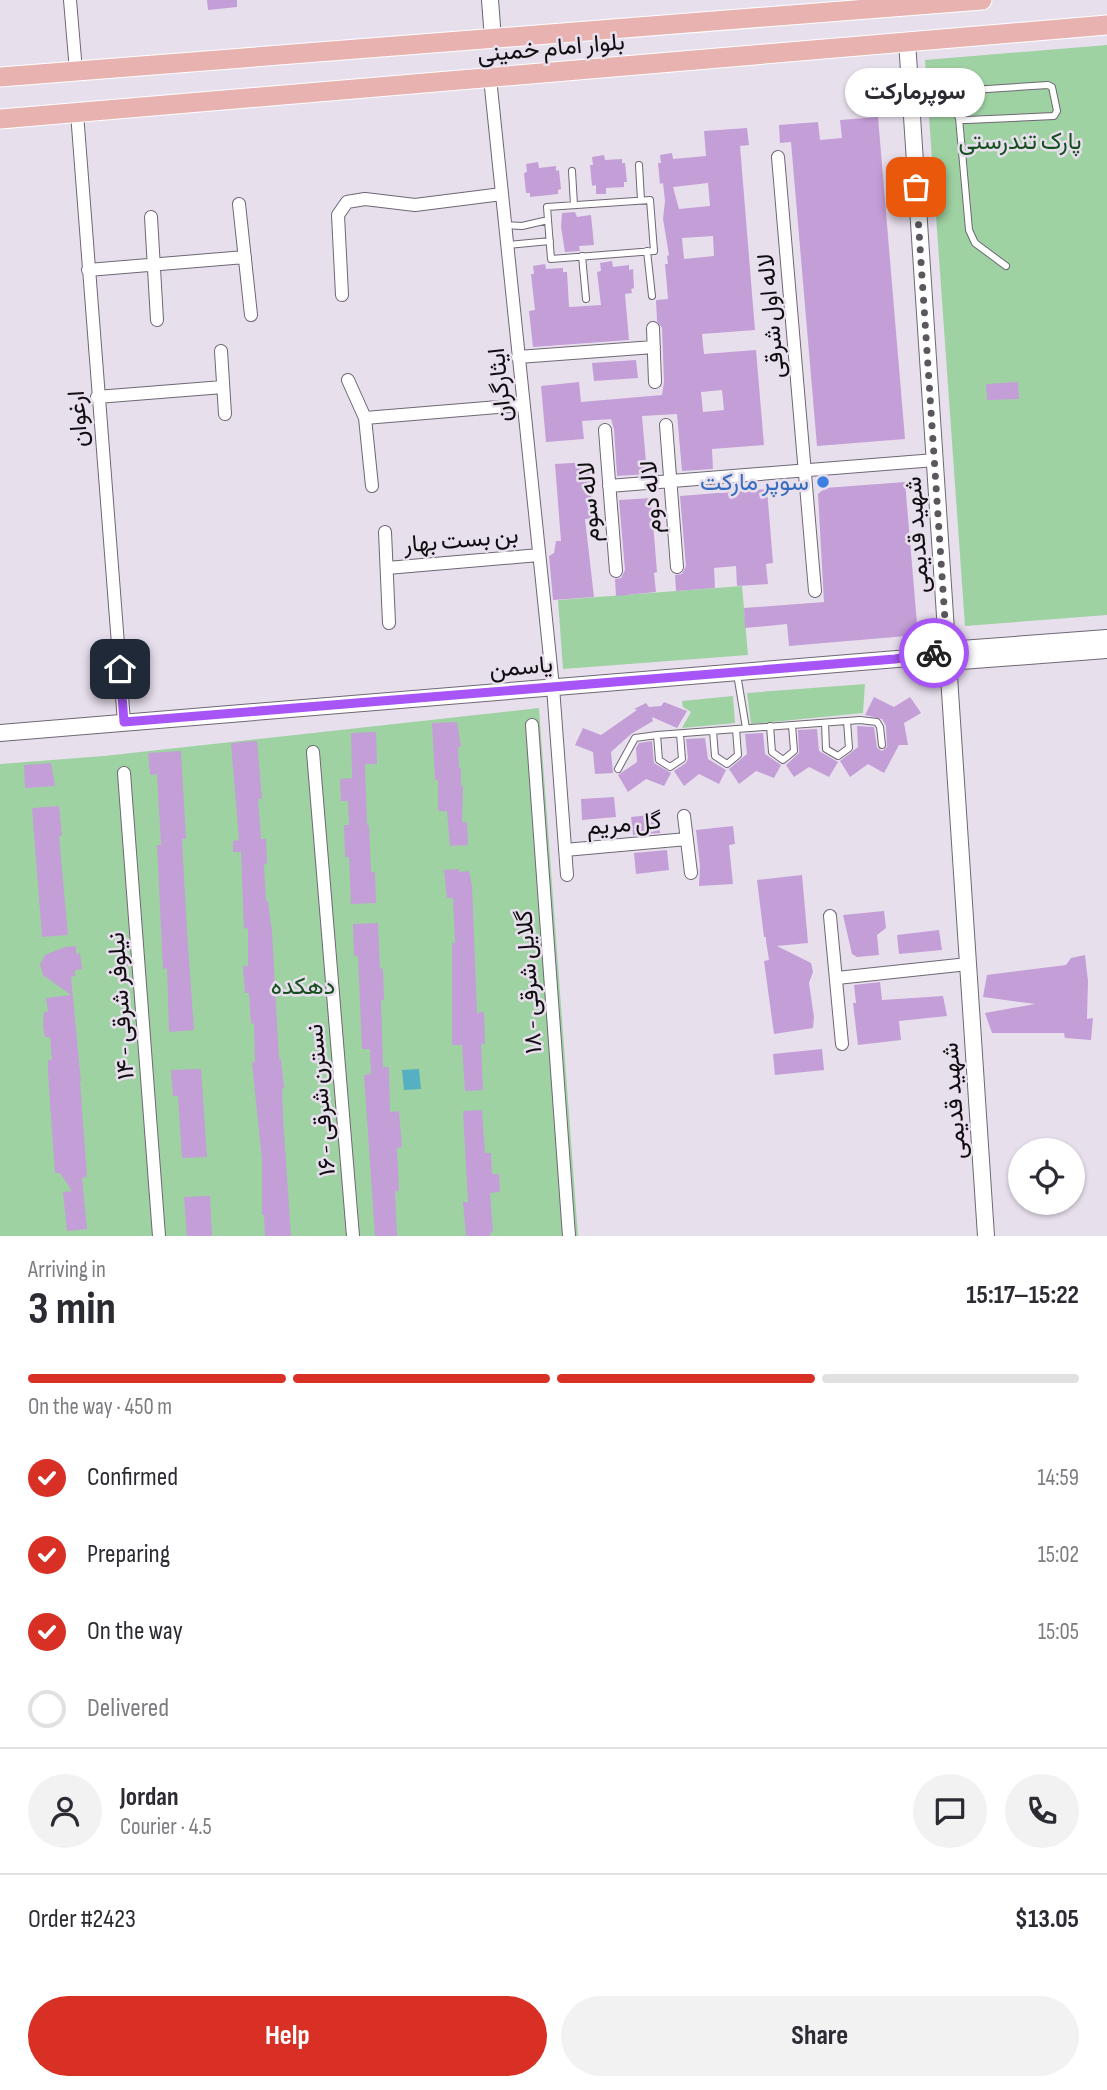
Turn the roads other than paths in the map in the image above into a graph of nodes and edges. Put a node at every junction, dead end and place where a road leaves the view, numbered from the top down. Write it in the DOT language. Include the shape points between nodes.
graph roads {
  1 [pos="70,0"];
  2 [pos="490,0"];
  3 [pos="982,0"];
  4 [pos="900,3"];
  5 [pos="1107,25"];
  6 [pos="494,39"];
  7 [pos="907,41"];
  8 [pos="76,71"];
  9 [pos="0,77"];
  10 [pos="490,78"];
  11 [pos="910,83"];
  12 [pos="957,91"];
  13 [pos="950,101"];
  14 [pos="911,105"];
  15 [pos="77,113"];
  16 [pos="959,118"];
  17 [pos="0,119"];
  18 [pos="778,157"];
  19 [pos="639,165"];
  20 [pos="572,171"];
  21 [pos="502,194"];
  22 [pos="641,200"];
  23 [pos="239,204"];
  24 [pos="574,205"];
  25 [pos="151,217"];
  26 [pos="548,220"];
  27 [pos="505,225"];
  28 [pos="550,241"];
  29 [pos="507,245"];
  30 [pos="647,251"];
  31 [pos="582,256"];
  32 [pos="245,257"];
  33 [pos="154,264"];
  34 [pos="1006,266"];
  35 [pos="88,270"];
  36 [pos="342,295"];
  37 [pos="652,296"];
  38 [pos="586,299"];
  39 [pos="251,314"];
  40 [pos="157,320"];
  41 [pos="653,328"];
  42 [pos="654,347"];
  43 [pos="221,351"];
  44 [pos="519,357"];
  45 [pos="348,380"];
  46 [pos="655,382"];
  47 [pos="223,387"];
  48 [pos="97,397"];
  49 [pos="523,405"];
  50 [pos="225,414"];
  51 [pos="365,418"];
  52 [pos="666,425"];
  53 [pos="605,430"];
  54 [pos="935,460"];
  55 [pos="805,471"];
  56 [pos="671,482"];
  57 [pos="372,486"];
  58 [pos="610,486"];
  59 [pos="385,532"];
  60 [pos="539,555"];
  61 [pos="677,567"];
  62 [pos="387,568"];
  63 [pos="616,571"];
  64 [pos="815,591"];
  65 [pos="389,623"];
  66 [pos="1107,638"];
  67 [pos="1107,650"];
  68 [pos="947,656"];
  69 [pos="737,672"];
  70 [pos="553,687"];
  71 [pos="847,721"];
  72 [pos="124,722"];
  73 [pos="825,723"];
  74 [pos="792,725"];
  75 [pos="532,726"];
  76 [pos="770,726"];
  77 [pos="746,728"];
  78 [pos="736,729"];
  79 [pos="713,731"];
  80 [pos="0,733"];
  81 [pos="680,734"];
  82 [pos="657,735"];
  83 [pos="882,745"];
  84 [pos="313,752"];
  85 [pos="618,769"];
  86 [pos="124,773"];
  87 [pos="684,816"];
  88 [pos="687,839"];
  89 [pos="565,850"];
  90 [pos="691,873"];
  91 [pos="567,875"];
  92 [pos="830,916"];
  93 [pos="968,964"];
  94 [pos="837,978"];
  95 [pos="842,1044"];
  96 [pos="159,1236"];
  97 [pos="353,1236"];
  98 [pos="569,1236"];
  99 [pos="986,1236"];
  1 -- 8 [label="street"];
  2 -- 6 [label="street"];
  3 -- 4 [label="main road, بلوار امام خمینی"];
  4 -- 6 [label="main road, بلوار امام خمینی"];
  5 -- 7 [label="main road, بلوار امام خمینی"];
  6 -- 8 [label="main road, بلوار امام خمینی"];
  7 -- 10 [label="main road, بلوار امام خمینی"];
  7 -- 11 [label="street, شهید قدیمی"];
  8 -- 9 [label="main road, بلوار امام خمینی"];
  10 -- 15 [label="main road, بلوار امام خمینی"];
  10 -- 21 [label="street, ایثارگران"];
  11 -- 12 [label="lane" via="948,81"];
  11 -- 14 [label="street, شهید قدیمی"];
  12 -- 13 [label="lane"];
  12 -- 16 [label="lane" via="1051,86 1057,111 1054,116"];
  13 -- 14 [label="lane"];
  13 -- 16 [label="lane"];
  14 -- 54 [label="street, شهید قدیمی"];
  15 -- 17 [label="main road, بلوار امام خمینی"];
  15 -- 35 [label="street, ارغوان"];
  16 -- 34 [label="lane" via="969,230 975,243"];
  18 -- 55 [label="street, لاله اول شرقی"];
  19 -- 22 [label="lane"];
  20 -- 24 [label="lane"];
  21 -- 27 [label="street, ایثارگران"];
  21 -- 36 [label="street" via="415,205 365,199 347,202 338,215"];
  22 -- 24 [label="lane"];
  22 -- 30 [label="lane" via="650,200 654,251"];
  23 -- 32 [label="street"];
  24 -- 26 [label="lane" via="547,207"];
  25 -- 33 [label="street"];
  26 -- 27 [label="lane"];
  26 -- 28 [label="lane"];
  27 -- 29 [label="street, ایثارگران"];
  28 -- 29 [label="lane"];
  28 -- 31 [label="lane" via="551,258"];
  29 -- 44 [label="street, ایثارگران"];
  30 -- 31 [label="lane"];
  30 -- 37 [label="lane"];
  31 -- 38 [label="lane"];
  32 -- 33 [label="street"];
  32 -- 39 [label="street"];
  33 -- 35 [label="street"];
  33 -- 40 [label="street"];
  35 -- 48 [label="street, ارغوان"];
  41 -- 42 [label="street"];
  42 -- 44 [label="street"];
  42 -- 46 [label="street"];
  43 -- 47 [label="street"];
  44 -- 49 [label="street, ایثارگران"];
  45 -- 51 [label="street"];
  47 -- 48 [label="street"];
  47 -- 50 [label="street"];
  48 -- 72 [label="street, ارغوان"];
  49 -- 51 [label="street"];
  49 -- 60 [label="street, ایثارگران"];
  51 -- 57 [label="street"];
  52 -- 56 [label="street, لاله دوم"];
  53 -- 58 [label="street, لاله سوم"];
  54 -- 55 [label="street"];
  54 -- 68 [label="street, شهید قدیمی"];
  55 -- 56 [label="street"];
  55 -- 64 [label="street, لاله اول شرقی"];
  56 -- 58 [label="street"];
  56 -- 61 [label="street, لاله دوم"];
  58 -- 63 [label="street, لاله سوم"];
  59 -- 62 [label="street"];
  60 -- 62 [label="street, بن بست بهار"];
  60 -- 70 [label="street, ایثارگران"];
  62 -- 65 [label="street"];
  66 -- 68 [label="street, یاسمن"];
  67 -- 68 [label="street, یاسمن"];
  68 -- 69 [label="street, یاسمن"];
  68 -- 93 [label="street, شهید قدیمی"];
  69 -- 70 [label="street, یاسمن"];
  69 -- 77 [label="lane"];
  70 -- 72 [label="street, یاسمن"];
  70 -- 89 [label="street, ایثارگران"];
  71 -- 73 [label="lane"];
  71 -- 73 [label="lane" via="849,748 838,756 826,749"];
  71 -- 83 [label="lane" via="877,722"];
  72 -- 80 [label="street, یاسمن"];
  73 -- 74 [label="lane"];
  74 -- 76 [label="lane"];
  74 -- 76 [label="lane" via="794,751 783,760 772,752"];
  75 -- 98 [label="street, گلایل شرقی - ۱۸"];
  76 -- 77 [label="lane"];
  77 -- 78 [label="lane"];
  78 -- 79 [label="lane"];
  78 -- 79 [label="lane" via="738,755 727,764 715,757"];
  79 -- 81 [label="lane"];
  81 -- 82 [label="lane"];
  81 -- 82 [label="lane" via="682,759 670,767 659,760"];
  82 -- 85 [label="lane" via="635,738"];
  84 -- 97 [label="street, نسترن شرقی - ۱۶"];
  86 -- 96 [label="street, نیلوفر شرقی - ۱۴"];
  87 -- 88 [label="street"];
  88 -- 89 [label="street, گل مریم"];
  88 -- 90 [label="street"];
  89 -- 91 [label="street, ایثارگران"];
  92 -- 94 [label="street"];
  93 -- 94 [label="street"];
  93 -- 99 [label="street, شهید قدیمی"];
  94 -- 95 [label="street"];
}
